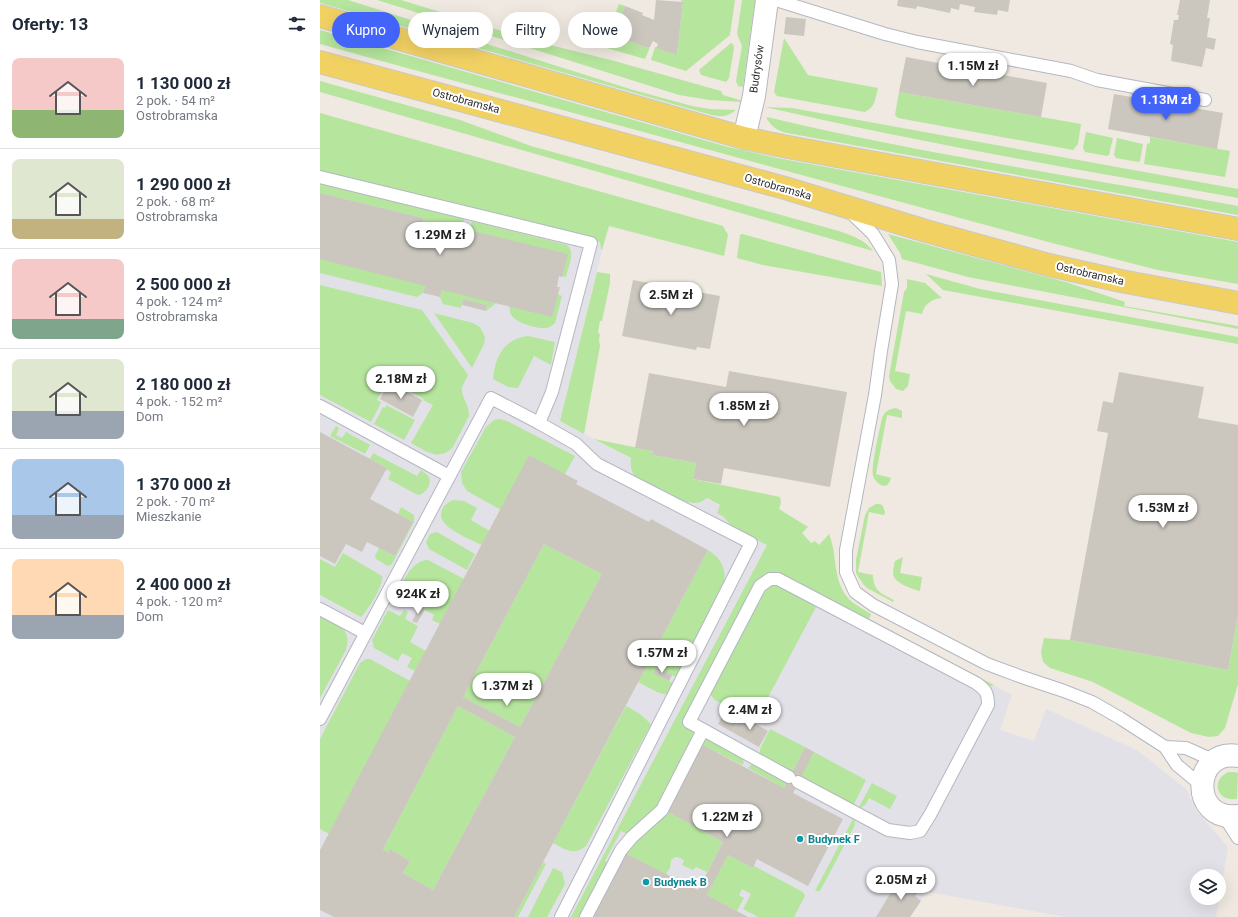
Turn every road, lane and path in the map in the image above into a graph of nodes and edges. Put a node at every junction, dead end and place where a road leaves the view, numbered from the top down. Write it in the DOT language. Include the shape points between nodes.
graph roads {
  1 [pos="767,0"];
  2 [pos="776,0"];
  3 [pos="320,16"];
  4 [pos="320,62"];
  5 [pos="1205,100"];
  6 [pos="744,138"];
  7 [pos="320,177"];
  8 [pos="843,206"];
  9 [pos="1238,229"];
  10 [pos="1238,303"];
  11 [pos="320,406"];
  12 [pos="539,423"];
  13 [pos="449,476"];
  14 [pos="320,609"];
  15 [pos="365,633"];
  16 [pos="320,719"];
  17 [pos="703,730"];
  18 [pos="1165,747"];
  19 [pos="1230,752"];
  20 [pos="1202,786"];
  21 [pos="1231,816"];
  22 [pos="1238,838"];
  23 [pos="561,917"];
  24 [pos="586,917"];
  1 -- 6 [label="street, Budrysów" via="754,96"];
  2 -- 5 [label="lane" via="917,42"];
  3 -- 6 [label="main road"];
  4 -- 8 [label="main road, Ostrobramska"];
  6 -- 9 [label="main road"];
  7 -- 12 [label="lane" via="591,243 552,392"];
  8 -- 10 [label="main road, Ostrobramska" via="1049,265"];
  8 -- 18 [label="lane" via="873,234 889,260 892,284 875,395 846,550 846,572 855,592 873,605 987,664 1092,702"];
  11 -- 13 [label="lane"];
  12 -- 13 [label="lane" via="491,398"];
  12 -- 23 [label="lane" via="576,444 597,464 751,543"];
  13 -- 15 [label="lane"];
  14 -- 15 [label="lane"];
  15 -- 16 [label="lane"];
  17 -- 17 [label="lane" via="888,830 910,833 920,831 930,815 988,705 988,696 976,683 778,579 770,579 760,586 689,722"];
  17 -- 24 [label="lane" via="662,810 621,850"];
  18 -- 19 [label="lane"];
  18 -- 20 [label="lane" via="1177,765"];
  19 -- 20 [label="street" via="1208,767 1203,776"];
  20 -- 21 [label="street" via="1203,796 1208,804 1215,811"];
  21 -- 22 [label="lane"];
}
